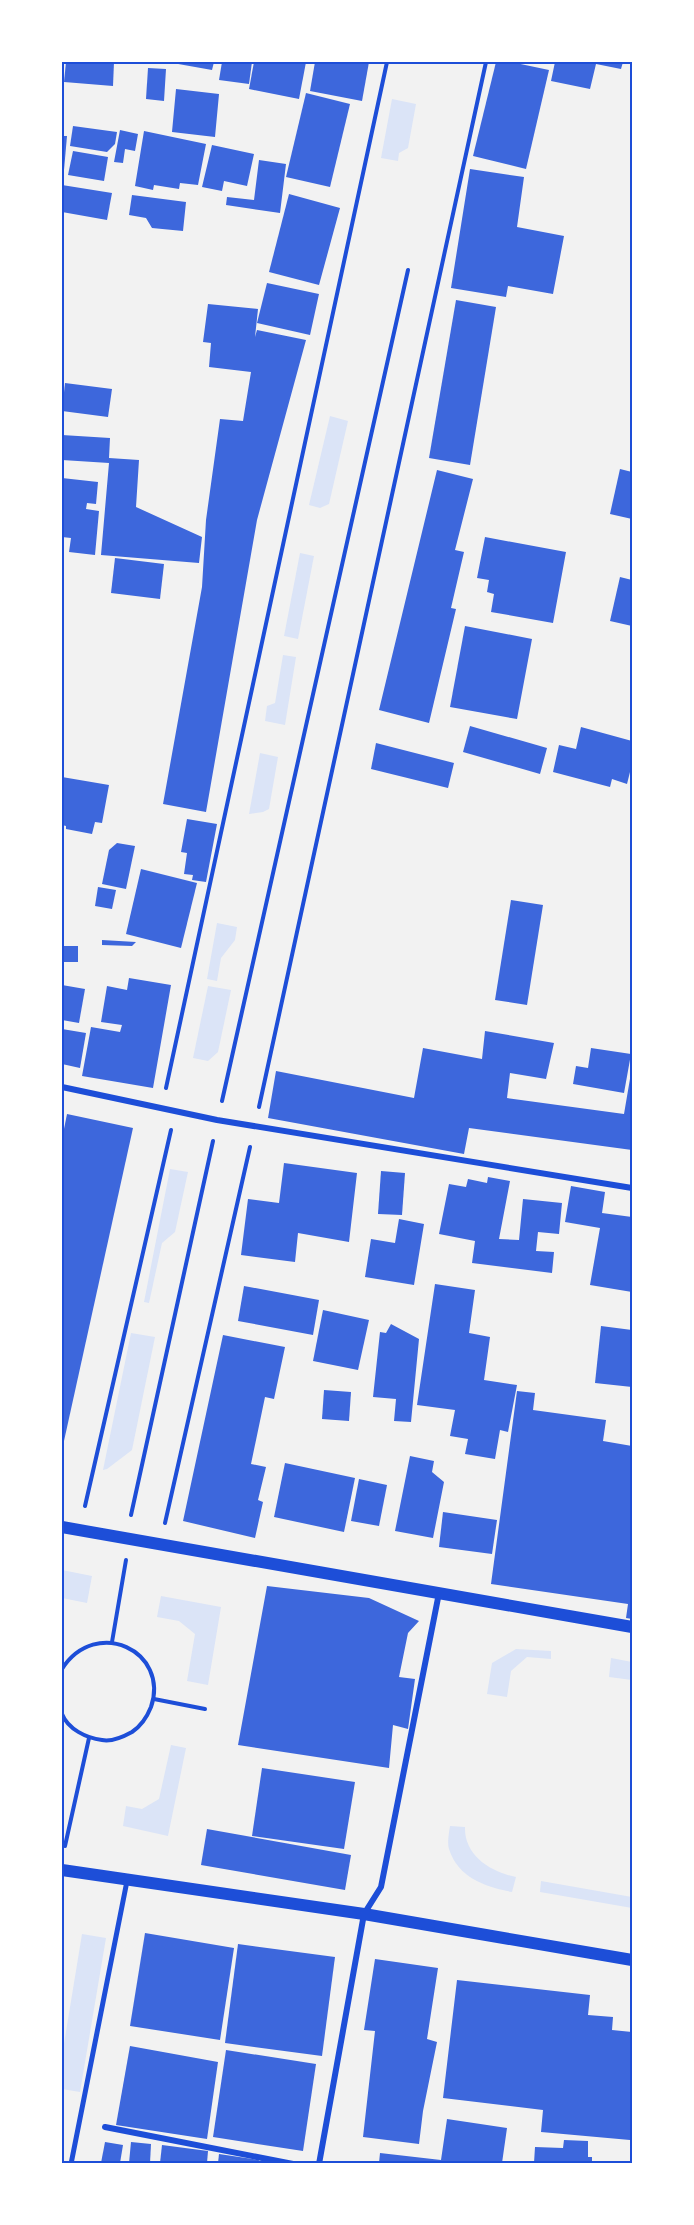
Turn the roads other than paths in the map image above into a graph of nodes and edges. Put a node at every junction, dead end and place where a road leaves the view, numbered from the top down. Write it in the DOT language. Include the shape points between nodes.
graph roads {
  1 [pos="62,1087"];
  2 [pos="633,1188"];
  3 [pos="62,1527"];
  4 [pos="439,1593"];
  5 [pos="633,1627"];
  6 [pos="62,1870"];
  7 [pos="128,1879"];
  8 [pos="364,1914"];
  9 [pos="633,1960"];
  10 [pos="105,2127"];
  11 [pos="71,2163"];
  12 [pos="293,2163"];
  13 [pos="320,2163"];
  1 -- 2 [label="street" via="218,1120"];
  3 -- 4 [label="main road"];
  4 -- 5 [label="main road"];
  4 -- 8 [label="street" via="381,1887"];
  6 -- 7 [label="main road"];
  7 -- 8 [label="main road"];
  7 -- 11 [label="street"];
  8 -- 9 [label="main road"];
  8 -- 13 [label="street"];
  10 -- 12 [label="street"];
}
